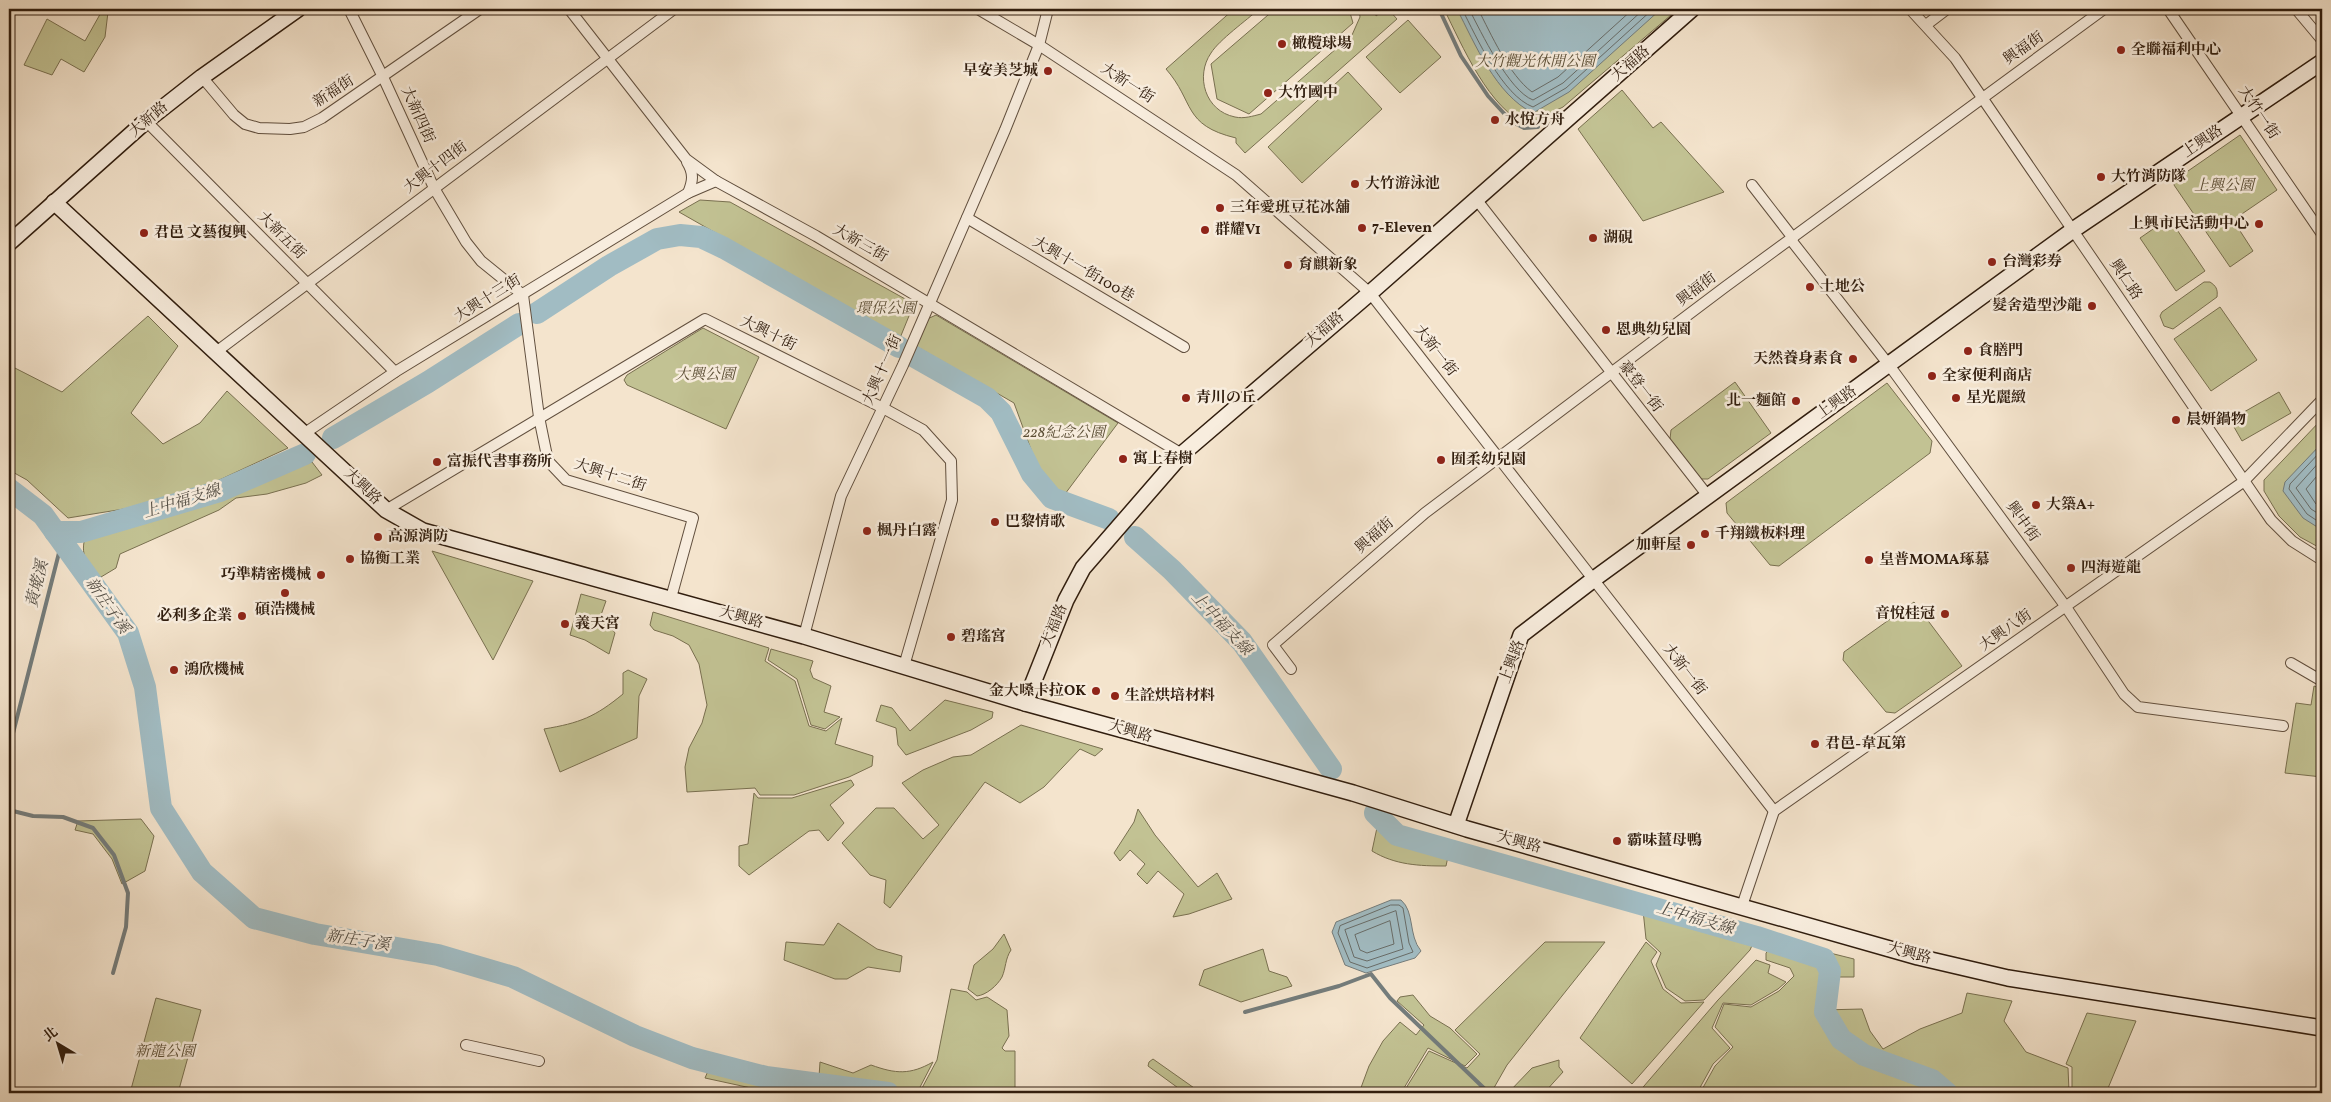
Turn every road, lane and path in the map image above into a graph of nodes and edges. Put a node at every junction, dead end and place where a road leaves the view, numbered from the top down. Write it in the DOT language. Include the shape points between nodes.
graph roads {
  1 [pos="298,9"];
  2 [pos="349,9"];
  3 [pos="480,9"];
  4 [pos="569,9"];
  5 [pos="674,9"];
  6 [pos="978,9"];
  7 [pos="1048,9"];
  8 [pos="1692,9"];
  9 [pos="1910,9"];
  10 [pos="1948,9"];
  11 [pos="2104,9"];
  12 [pos="2168,9"];
  13 [pos="2296,9"];
  14 [pos="1926,25"];
  15 [pos="2322,40"];
  16 [pos="1039,45"];
  17 [pos="607,58"];
  18 [pos="2322,62"];
  19 [pos="202,77"];
  20 [pos="383,77"];
  21 [pos="1982,97"];
  22 [pos="2242,116"];
  23 [pos="146,121"];
  24 [pos="686,159"];
  25 [pos="716,182"];
  26 [pos="1752,185"];
  27 [pos="434,188"];
  28 [pos="688,193"];
  29 [pos="1476,199"];
  30 [pos="54,202"];
  31 [pos="967,218"];
  32 [pos="2072,230"];
  33 [pos="2322,234"];
  34 [pos="1792,239"];
  35 [pos="9,243"];
  36 [pos="307,283"];
  37 [pos="1370,293"];
  38 [pos="523,295"];
  39 [pos="928,302"];
  40 [pos="1184,347"];
  41 [pos="216,352"];
  42 [pos="1889,365"];
  43 [pos="395,372"];
  44 [pos="1611,374"];
  45 [pos="2322,400"];
  46 [pos="883,408"];
  47 [pos="540,417"];
  48 [pos="305,433"];
  49 [pos="1182,454"];
  50 [pos="1499,457"];
  51 [pos="2243,482"];
  52 [pos="1708,496"];
  53 [pos="386,510"];
  54 [pos="2322,560"];
  55 [pos="1594,579"];
  56 [pos="671,598"];
  57 [pos="2066,607"];
  58 [pos="804,636"];
  59 [pos="2291,663"];
  60 [pos="904,666"];
  61 [pos="1291,669"];
  62 [pos="2322,681"];
  63 [pos="1025,703"];
  64 [pos="2283,726"];
  65 [pos="1774,811"];
  66 [pos="1456,825"];
  67 [pos="1742,906"];
  68 [pos="2322,1028"];
  69 [pos="466,1045"];
  70 [pos="539,1061"];
  1 -- 19 [label="street, 大新路"];
  2 -- 20 [label="street, 大新四街"];
  3 -- 20 [label="street, 新福街"];
  4 -- 17 [label="street, 大新三街"];
  5 -- 17 [label="street, 大興十四街"];
  6 -- 16 [label="street, 大新一街"];
  7 -- 16 [label="street, 大興十一街"];
  8 -- 29 [label="street, 大福路"];
  9 -- 14 [label="street, 興仁路"];
  10 -- 14 [label="street"];
  11 -- 21 [label="street, 興福街"];
  12 -- 22 [label="street, 大竹一街"];
  13 -- 15 [label="street"];
  14 -- 21 [label="street, 興仁路" via="1955,58"];
  16 -- 31 [label="street, 大興十一街"];
  16 -- 37 [label="street, 大新一街" via="1236,175"];
  17 -- 24 [label="street, 大新三街"];
  17 -- 27 [label="street, 大興十四街"];
  18 -- 22 [label="street, 上興路"];
  19 -- 20 [label="street, 新福街" via="234,116 245,124 290,129 304,127 322,118"];
  19 -- 23 [label="street, 大新路"];
  20 -- 27 [label="street, 大新四街"];
  21 -- 32 [label="street, 興仁路"];
  21 -- 34 [label="street, 興福街"];
  22 -- 32 [label="street, 上興路"];
  22 -- 33 [label="street, 大竹一街"];
  23 -- 30 [label="street, 大新路"];
  23 -- 36 [label="street, 大新五街"];
  24 -- 25 [label="street, 大新三街"];
  24 -- 28 [label="street" via="693,181"];
  25 -- 28 [label="street, 大興十三街"];
  25 -- 39 [label="street, 大新三街"];
  26 -- 34 [label="street, 興中街"];
  27 -- 36 [label="street, 大興十四街"];
  27 -- 38 [label="street, 大新四街" via="466,242 481,260"];
  28 -- 38 [label="street, 大興十三街"];
  29 -- 37 [label="street, 大福路"];
  29 -- 44 [label="street, 豪登一街"];
  30 -- 35 [label="street, 大新路"];
  30 -- 41 [label="street, 大興路"];
  31 -- 39 [label="street, 大興十一街"];
  31 -- 40 [label="street, 大興十一街100巷"];
  32 -- 42 [label="street, 上興路"];
  32 -- 51 [label="street, 興仁路"];
  34 -- 42 [label="street, 興中街"];
  34 -- 44 [label="street, 興福街"];
  36 -- 41 [label="street, 大興十四街"];
  36 -- 43 [label="street, 大新五街"];
  37 -- 49 [label="street, 大福路"];
  37 -- 50 [label="street, 大新一街"];
  38 -- 43 [label="street, 大興十三街"];
  38 -- 47 [label="street, 大興十二街"];
  39 -- 46 [label="street, 大興十一街"];
  39 -- 49 [label="street, 大新三街"];
  41 -- 48 [label="street, 大興路"];
  42 -- 52 [label="street, 上興路"];
  42 -- 57 [label="street, 興中街"];
  43 -- 48 [label="street, 大興十三街"];
  44 -- 50 [label="street, 興福街"];
  44 -- 52 [label="street, 豪登一街"];
  45 -- 51 [label="street, 大興八街"];
  46 -- 47 [label="street, 大興十街" via="705,319"];
  46 -- 58 [label="street, 大興十一街" via="841,496"];
  46 -- 60 [label="street, 大興十街" via="923,430 951,461 952,500"];
  47 -- 53 [label="street, 大興十街"];
  47 -- 56 [label="street, 大興十二街" via="548,461 566,480 693,518"];
  48 -- 53 [label="street, 大興路"];
  49 -- 63 [label="street, 大福路" via="1083,568 1066,600"];
  50 -- 55 [label="street, 大新一街"];
  50 -- 61 [label="street, 興福街" via="1401,532 1273,645"];
  51 -- 54 [label="street, 興仁路" via="2271,520 2292,541"];
  51 -- 57 [label="street, 大興八街"];
  52 -- 55 [label="street, 上興路"];
  53 -- 56 [label="street, 大興路" via="423,531"];
  55 -- 65 [label="street, 大新一街"];
  55 -- 66 [label="street, 上興路" via="1521,635"];
  56 -- 58 [label="street, 大興路"];
  57 -- 64 [label="street, 興中街" via="2124,694 2138,707"];
  57 -- 65 [label="street, 大興八街"];
  58 -- 60 [label="street, 大興路"];
  59 -- 62 [label="street"];
  60 -- 63 [label="street, 大興路"];
  63 -- 66 [label="street, 大興路"];
  65 -- 67 [label="street"];
  66 -- 67 [label="street, 大興路"];
  67 -- 68 [label="street, 大興路" via="1981,972"];
  69 -- 70 [label="street"];
}
